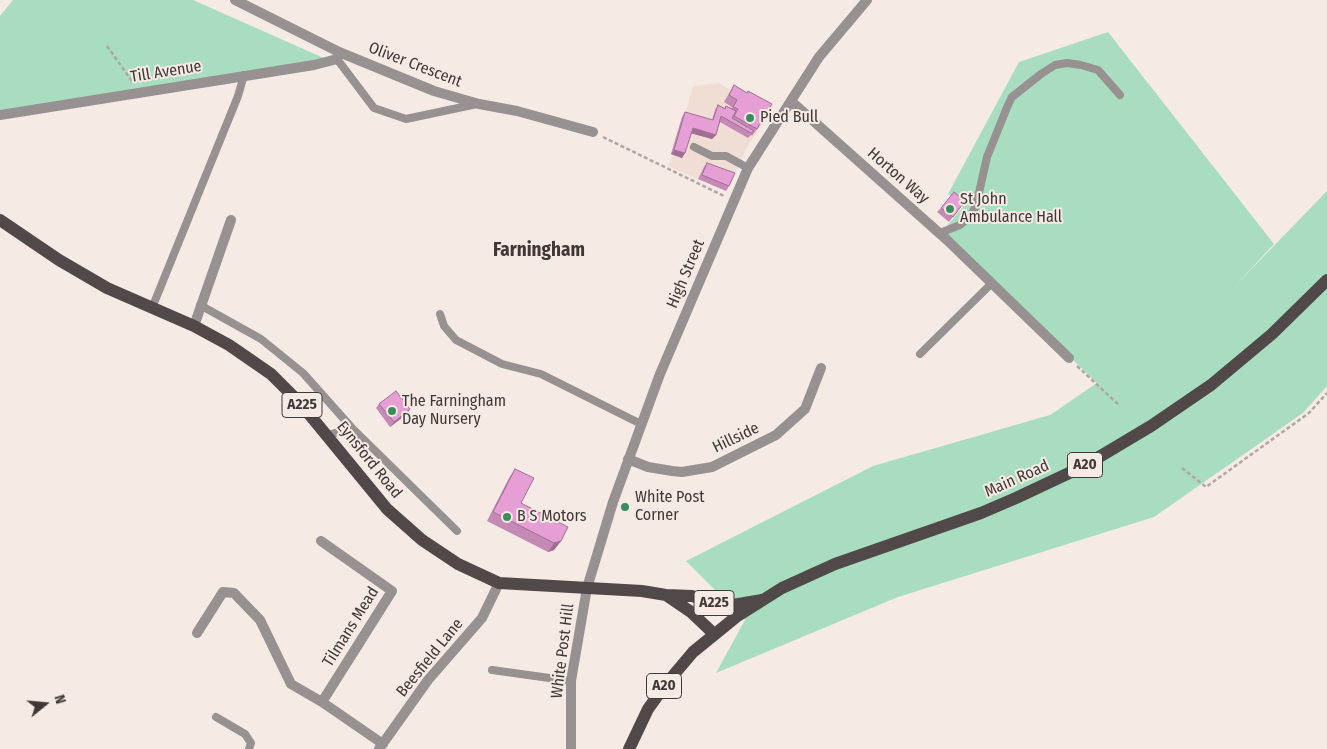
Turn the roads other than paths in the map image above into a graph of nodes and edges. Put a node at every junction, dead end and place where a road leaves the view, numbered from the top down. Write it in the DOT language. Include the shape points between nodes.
graph roads {
  1 [pos="235,0"];
  2 [pos="866,0"];
  3 [pos="338,56"];
  4 [pos="244,75"];
  5 [pos="1120,95"];
  6 [pos="792,102"];
  7 [pos="479,104"];
  8 [pos="0,114"];
  9 [pos="593,132"];
  10 [pos="694,147"];
  11 [pos="748,168"];
  12 [pos="0,220"];
  13 [pos="231,220"];
  14 [pos="940,233"];
  15 [pos="1327,280"];
  16 [pos="992,283"];
  17 [pos="200,305"];
  18 [pos="152,308"];
  19 [pos="440,314"];
  20 [pos="194,326"];
  21 [pos="920,354"];
  22 [pos="1069,358"];
  23 [pos="822,368"];
  24 [pos="641,424"];
  25 [pos="352,428"];
  26 [pos="328,435"];
  27 [pos="628,460"];
  28 [pos="457,531"];
  29 [pos="321,541"];
  30 [pos="499,583"];
  31 [pos="586,588"];
  32 [pos="666,595"];
  33 [pos="762,600"];
  34 [pos="197,633"];
  35 [pos="714,634"];
  36 [pos="492,670"];
  37 [pos="571,681"];
  38 [pos="322,702"];
  39 [pos="216,717"];
  40 [pos="381,746"];
  41 [pos="249,749"];
  42 [pos="571,749"];
  43 [pos="629,749"];
  1 -- 3 [label="street, Oliver Crescent"];
  2 -- 6 [label="street, High Street" via="819,57"];
  3 -- 4 [label="street, Till Avenue" via="314,65"];
  3 -- 7 [label="street, Oliver Crescent"];
  3 -- 7 [label="lane" via="374,108 406,119"];
  4 -- 8 [label="street, Till Avenue"];
  4 -- 18 [label="lane"];
  5 -- 14 [label="lane" via="1098,70 1081,65 1067,63 1041,74 1008,104 987,158 976,206 970,217"];
  6 -- 11 [label="street, High Street"];
  6 -- 14 [label="street, Horton Way"];
  7 -- 9 [label="street, Oliver Crescent"];
  10 -- 11 [label="lane" via="712,156 726,156"];
  11 -- 24 [label="street, High Street"];
  12 -- 18 [label="main road, Eynsford Road / A225" via="107,288"];
  13 -- 17 [label="street"];
  14 -- 16 [label="street, Horton Way"];
  15 -- 33 [label="main road, Main Road / A20" via="1272,334 1211,385 1084,466 981,513 834,564"];
  16 -- 21 [label="lane"];
  16 -- 22 [label="street, Horton Way"];
  17 -- 20 [label="street"];
  17 -- 25 [label="lane" via="261,339 303,373"];
  18 -- 20 [label="main road, Eynsford Road / A225"];
  19 -- 24 [label="lane" via="444,326 456,340 502,364 541,374"];
  20 -- 26 [label="main road, Eynsford Road / A225" via="229,344 271,374"];
  23 -- 27 [label="street, Hillside" via="805,409 776,435 712,467 682,472"];
  24 -- 27 [label="street, High Street"];
  25 -- 26 [label="lane"];
  25 -- 28 [label="lane"];
  26 -- 30 [label="main road, Eynsford Road / A225" via="387,509 422,540 458,564"];
  27 -- 31 [label="street, High Street"];
  29 -- 38 [label="street, Tilmans Mead" via="392,591"];
  30 -- 31 [label="main road, Eynsford Road / A225"];
  30 -- 40 [label="street, Beesfield Lane" via="482,618 428,680"];
  31 -- 32 [label="main road, Eynsford Road / A225"];
  31 -- 37 [label="street, White Post Hill"];
  32 -- 33 [label="main road, Eynsford Road / A225" via="692,596 724,605"];
  32 -- 35 [label="main road, Eynsford Road / A225" via="691,612"];
  33 -- 35 [label="main road, A20"];
  34 -- 38 [label="street" via="223,592 234,593 260,620 291,684"];
  35 -- 43 [label="main road, A20" via="693,652 666,684 648,710"];
  36 -- 37 [label="lane"];
  37 -- 42 [label="street, White Post Hill"];
  38 -- 40 [label="street"];
  39 -- 41 [label="lane" via="245,734 251,742"];
}
